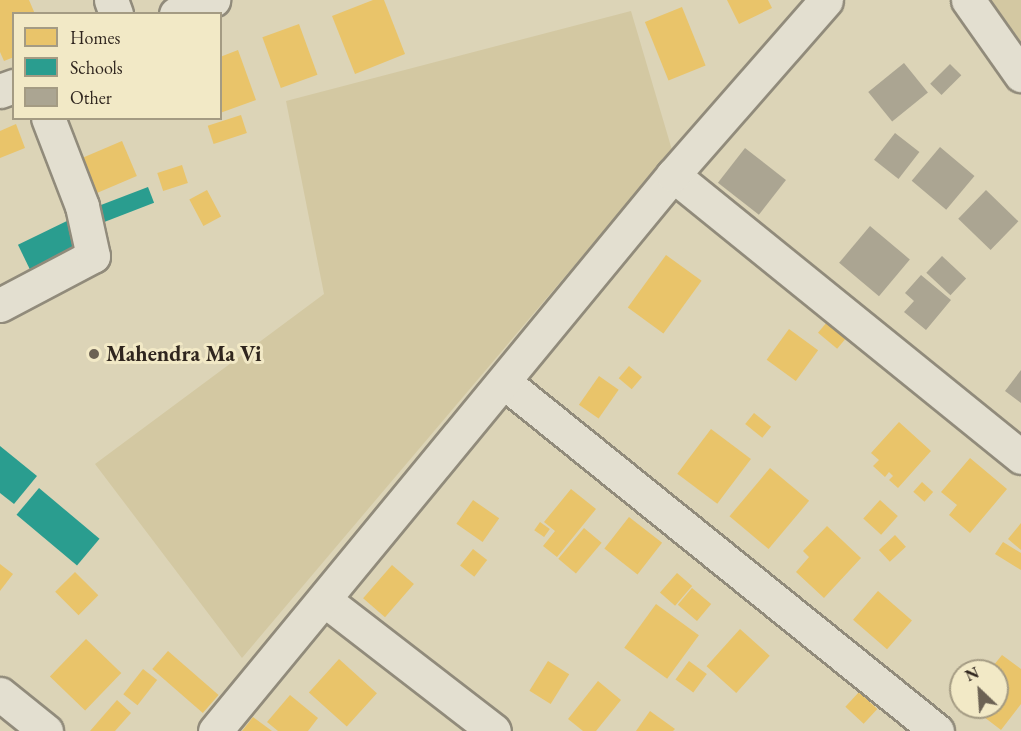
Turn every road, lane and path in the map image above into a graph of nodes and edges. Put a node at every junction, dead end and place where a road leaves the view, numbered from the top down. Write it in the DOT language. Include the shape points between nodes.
graph roads {
  1 [pos="213,0"];
  2 [pos="826,0"];
  3 [pos="968,0"];
  4 [pos="181,12"];
  5 [pos="1021,75"];
  6 [pos="49,120"];
  7 [pos="672,175"];
  8 [pos="0,305"];
  9 [pos="504,381"];
  10 [pos="1021,457"];
  11 [pos="326,601"];
  12 [pos="0,694"];
  13 [pos="46,731"];
  14 [pos="214,731"];
  15 [pos="494,731"];
  16 [pos="937,731"];
  1 -- 4 [label="street"];
  2 -- 7 [label="street"];
  3 -- 5 [label="street"];
  6 -- 8 [label="street" via="82,206 93,256"];
  7 -- 9 [label="street"];
  7 -- 10 [label="street"];
  9 -- 11 [label="street"];
  9 -- 16 [label="street"];
  11 -- 14 [label="street"];
  11 -- 15 [label="street"];
  12 -- 13 [label="street"];
}
